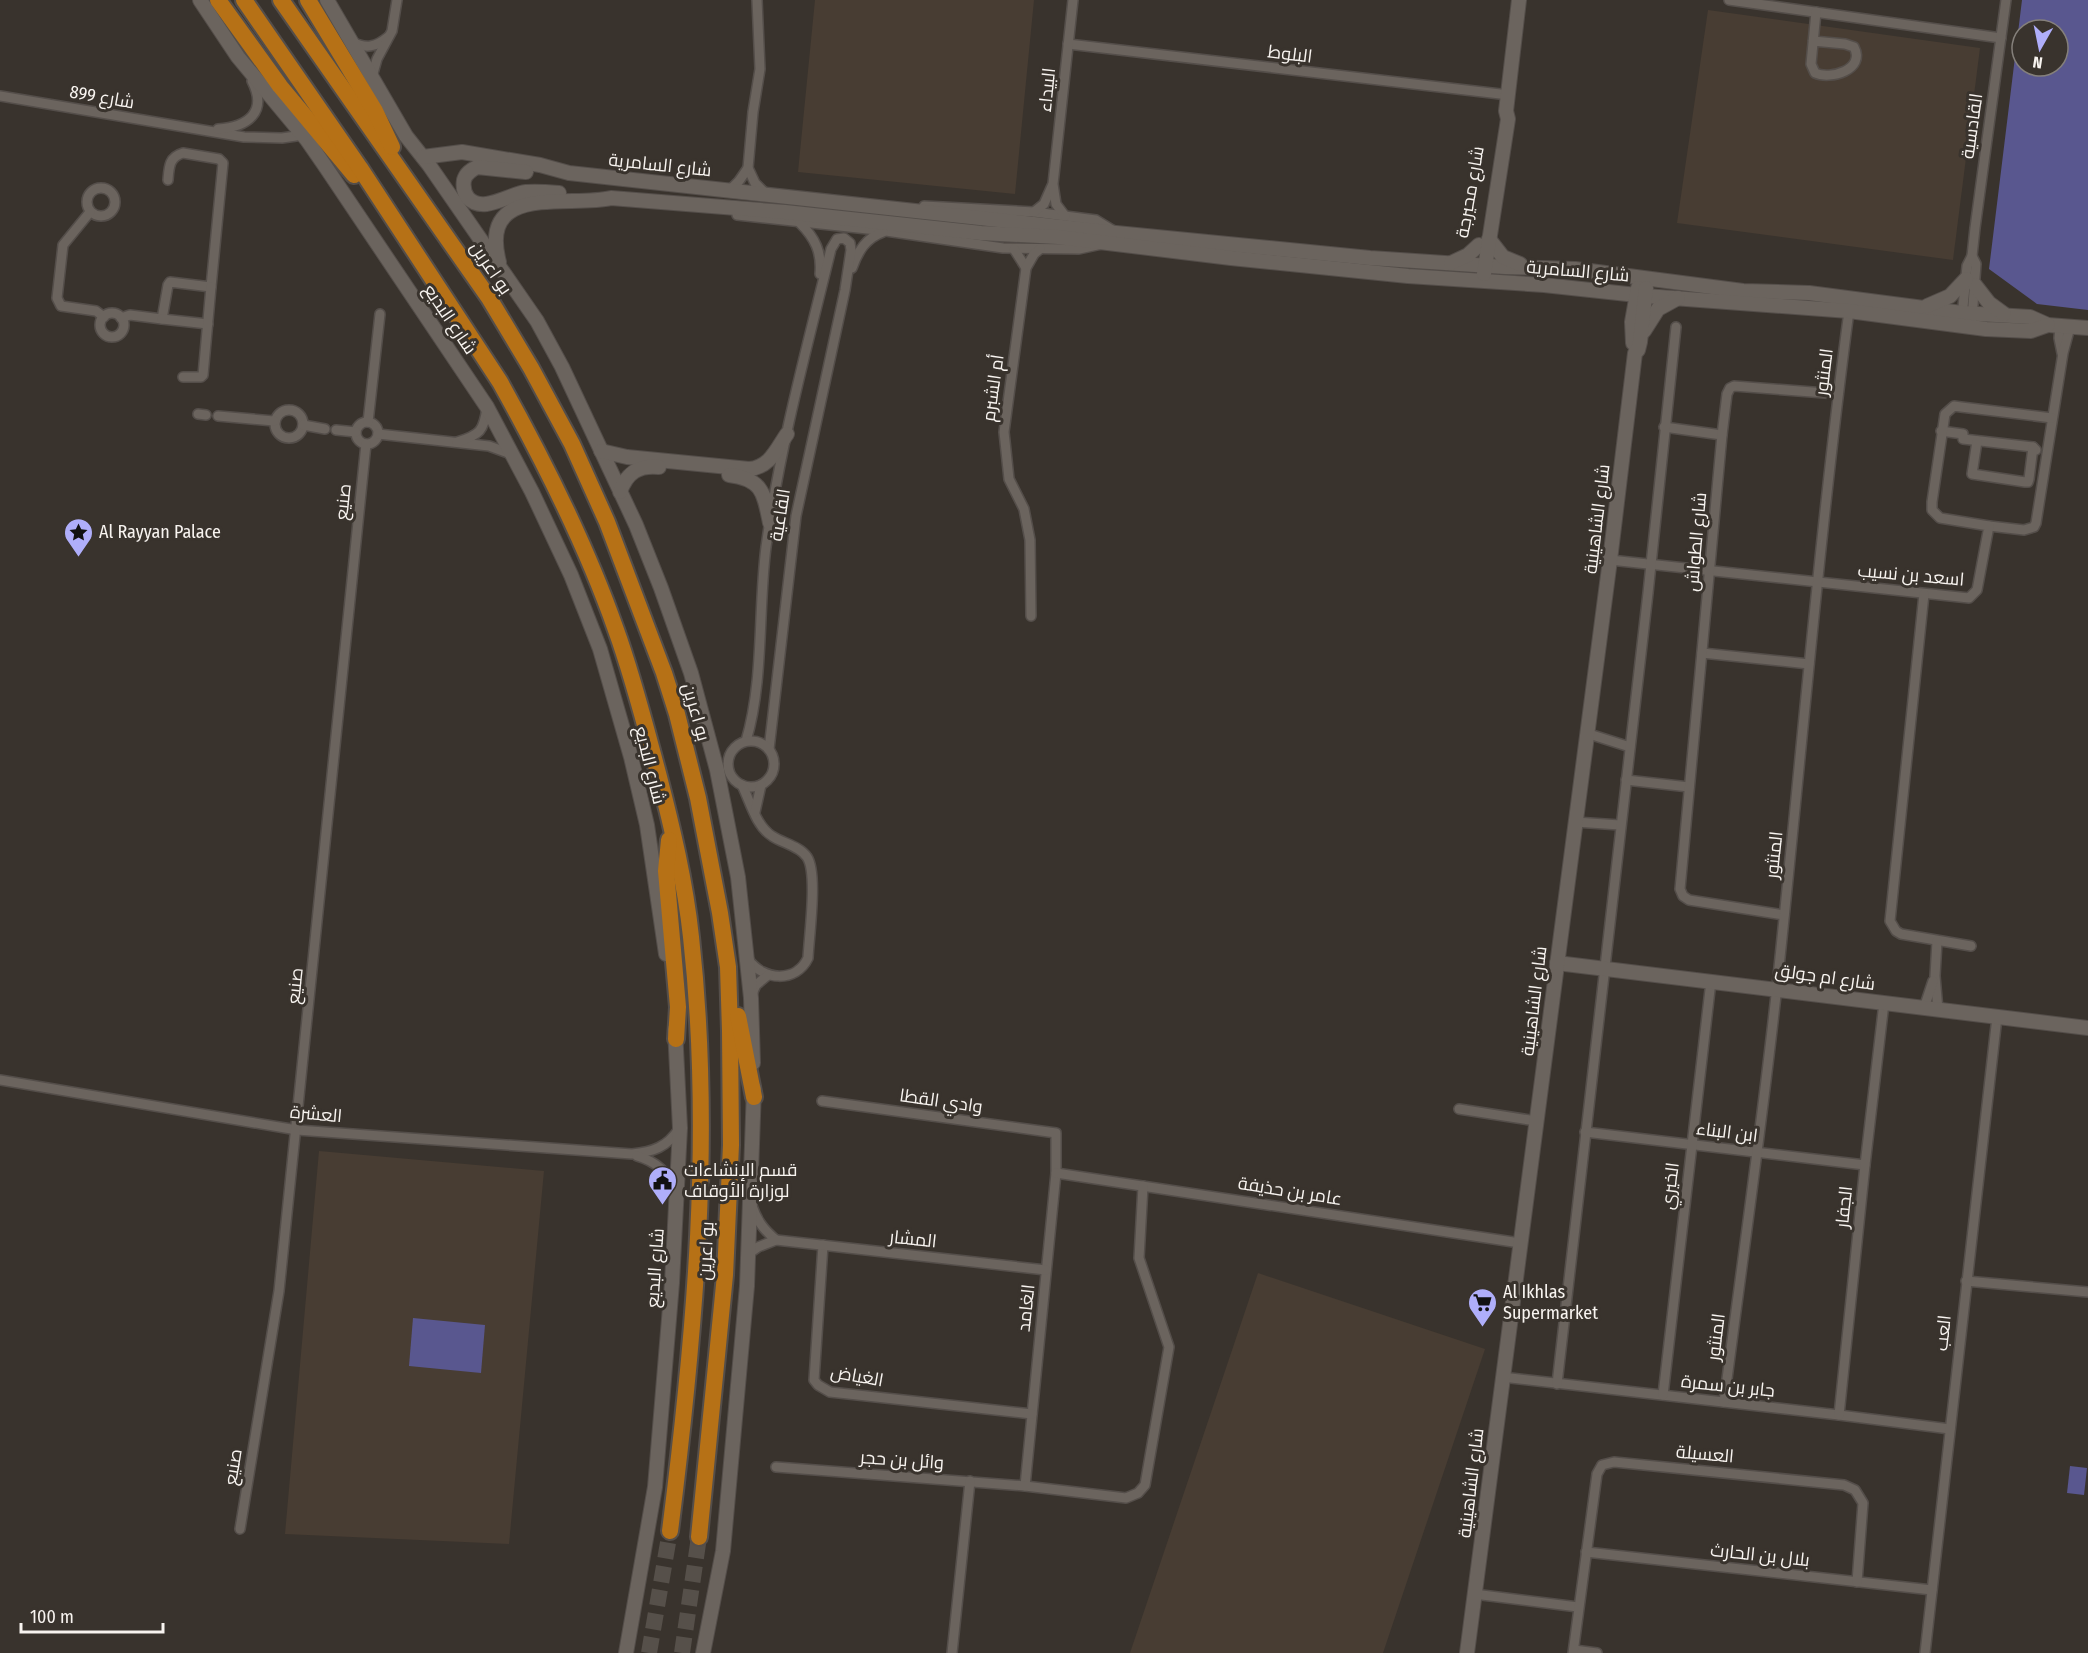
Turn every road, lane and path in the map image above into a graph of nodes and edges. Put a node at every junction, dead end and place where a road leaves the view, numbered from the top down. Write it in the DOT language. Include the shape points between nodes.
graph roads {
  1 [pos="200,0"];
  2 [pos="218,0"];
  3 [pos="244,0"];
  4 [pos="281,0"];
  5 [pos="308,0"];
  6 [pos="327,0"];
  7 [pos="397,0"];
  8 [pos="757,0"];
  9 [pos="1073,0"];
  10 [pos="1519,0"];
  11 [pos="1729,0"];
  12 [pos="2006,0"];
  13 [pos="1816,12"];
  14 [pos="390,36"];
  15 [pos="2001,38"];
  16 [pos="1813,40"];
  17 [pos="350,41"];
  18 [pos="1068,44"];
  19 [pos="245,65"];
  20 [pos="372,77"];
  21 [pos="1509,95"];
  22 [pos="0,96"];
  23 [pos="198,130"];
  24 [pos="303,135"];
  25 [pos="423,157"];
  26 [pos="397,165"];
  27 [pos="748,168"];
  28 [pos="569,173"];
  29 [pos="168,180"];
  30 [pos="1053,184"];
  31 [pos="730,190"];
  32 [pos="766,194"];
  33 [pos="377,195"];
  34 [pos="611,198"];
  35 [pos="651,202"];
  36 [pos="895,208"];
  37 [pos="90,212"];
  38 [pos="1034,212"];
  39 [pos="1065,216"];
  40 [pos="800,223"];
  41 [pos="886,231"];
  42 [pos="1116,233"];
  43 [pos="1484,242"];
  44 [pos="1104,243"];
  45 [pos="1014,249"];
  46 [pos="1040,249"];
  47 [pos="1232,251"];
  48 [pos="1448,264"];
  49 [pos="1480,266"];
  50 [pos="1546,267"];
  51 [pos="1026,268"];
  52 [pos="501,270"];
  53 [pos="1645,278"];
  54 [pos="1478,281"];
  55 [pos="1970,282"];
  56 [pos="211,287"];
  57 [pos="845,290"];
  58 [pos="1603,290"];
  59 [pos="1641,295"];
  60 [pos="1678,298"];
  61 [pos="818,301"];
  62 [pos="1921,307"];
  63 [pos="1849,311"];
  64 [pos="380,314"];
  65 [pos="2009,315"];
  66 [pos="104,317"];
  67 [pos="121,318"];
  68 [pos="162,319"];
  69 [pos="1967,320"];
  70 [pos="1632,322"];
  71 [pos="208,324"];
  72 [pos="2059,326"];
  73 [pos="1676,327"];
  74 [pos="2088,328"];
  75 [pos="1641,335"];
  76 [pos="1635,353"];
  77 [pos="183,377"];
  78 [pos="1838,394"];
  79 [pos="487,407"];
  80 [pos="218,416"];
  81 [pos="2052,418"];
  82 [pos="274,422"];
  83 [pos="368,422"];
  84 [pos="303,425"];
  85 [pos="1664,427"];
  86 [pos="325,429"];
  87 [pos="336,430"];
  88 [pos="356,432"];
  89 [pos="1941,432"];
  90 [pos="378,434"];
  91 [pos="787,434"];
  92 [pos="1722,435"];
  93 [pos="1977,441"];
  94 [pos="455,443"];
  95 [pos="366,444"];
  96 [pos="2033,447"];
  97 [pos="601,451"];
  98 [pos="2047,452"];
  99 [pos="512,455"];
  100 [pos="620,492"];
  101 [pos="770,523"];
  102 [pos="1989,526"];
  103 [pos="1610,560"];
  104 [pos="1651,564"];
  105 [pos="1710,570"];
  106 [pos="1818,583"];
  107 [pos="1924,594"];
  108 [pos="1031,616"];
  109 [pos="1702,653"];
  110 [pos="1809,664"];
  111 [pos="1586,733"];
  112 [pos="746,741"];
  113 [pos="1630,747"];
  114 [pos="769,749"];
  115 [pos="1626,780"];
  116 [pos="742,785"];
  117 [pos="761,785"];
  118 [pos="1689,787"];
  119 [pos="755,813"];
  120 [pos="1575,822"];
  121 [pos="1620,825"];
  122 [pos="671,828"];
  123 [pos="1784,915"];
  124 [pos="1937,941"];
  125 [pos="1971,946"];
  126 [pos="746,957"];
  127 [pos="1557,963"];
  128 [pos="728,967"];
  129 [pos="1605,969"];
  130 [pos="768,975"];
  131 [pos="1935,976"];
  132 [pos="1711,981"];
  133 [pos="1777,989"];
  134 [pos="751,998"];
  135 [pos="1884,1003"];
  136 [pos="1931,1009"];
  137 [pos="1997,1017"];
  138 [pos="2088,1028"];
  139 [pos="676,1039"];
  140 [pos="0,1080"];
  141 [pos="754,1097"];
  142 [pos="822,1101"];
  143 [pos="1459,1109"];
  144 [pos="1536,1121"];
  145 [pos="680,1128"];
  146 [pos="297,1130"];
  147 [pos="1585,1131"];
  148 [pos="1056,1133"];
  149 [pos="1691,1144"];
  150 [pos="1756,1152"];
  151 [pos="632,1154"];
  152 [pos="1865,1165"];
  153 [pos="1056,1173"];
  154 [pos="1143,1186"];
  155 [pos="678,1195"];
  156 [pos="751,1201"];
  157 [pos="776,1240"];
  158 [pos="1520,1243"];
  159 [pos="823,1245"];
  160 [pos="748,1254"];
  161 [pos="1046,1270"];
  162 [pos="1966,1281"];
  163 [pos="2088,1292"];
  164 [pos="1502,1377"];
  165 [pos="1557,1383"];
  166 [pos="1663,1395"];
  167 [pos="1724,1402"];
  168 [pos="1032,1414"];
  169 [pos="1839,1415"];
  170 [pos="1950,1429"];
  171 [pos="776,1467"];
  172 [pos="970,1481"];
  173 [pos="1025,1486"];
  174 [pos="240,1528"];
  175 [pos="670,1531"];
  176 [pos="699,1537"];
  177 [pos="1586,1552"];
  178 [pos="1857,1582"];
  179 [pos="1932,1590"];
  180 [pos="1474,1594"];
  181 [pos="1578,1607"];
  182 [pos="1574,1652"];
  183 [pos="626,1653"];
  184 [pos="703,1653"];
  185 [pos="952,1653"];
  186 [pos="1467,1653"];
  187 [pos="1597,1653"];
  188 [pos="1925,1653"];
  1 -- 19 [label="street, شارع البديع"];
  2 -- 33 [label="highway" via="280,86 338,157"];
  3 -- 33 [label="highway, بو اعرين"];
  4 -- 26 [label="highway, بو اعرين"];
  5 -- 26 [label="highway" via="382,123"];
  6 -- 17 [label="street"];
  7 -- 14 [label="street"];
  8 -- 27 [label="street" via="760,69"];
  9 -- 18 [label="street, البيداء"];
  10 -- 21 [label="street, شارع محيرجة"];
  11 -- 13 [label="street"];
  12 -- 15 [label="street, القادسية"];
  13 -- 15 [label="street"];
  13 -- 16 [label="street"];
  14 -- 17 [label="street" via="371,46"];
  14 -- 20 [label="street"];
  15 -- 55 [label="street, القادسية" via="1972,256 1976,264"];
  16 -- 16 [label="street" via="1810,63 1815,73 1835,75 1856,62 1854,47"];
  17 -- 20 [label="street"];
  18 -- 21 [label="street, البلوط"];
  18 -- 30 [label="street, البيداء"];
  19 -- 23 [label="street, شارع 899" via="257,89 253,115 240,126"];
  19 -- 24 [label="street, شارع البديع"];
  20 -- 25 [label="street" via="406,136"];
  21 -- 43 [label="street, شارع محيرجة" via="1502,118"];
  22 -- 23 [label="street, شارع 899"];
  23 -- 24 [label="street, شارع 899" via="263,138"];
  24 -- 79 [label="street, شارع البديع"];
  25 -- 28 [label="street, شارع السامرية" via="469,153"];
  25 -- 52 [label="street"];
  26 -- 128 [label="highway, بو اعرين" via="489,298 531,368 608,522 677,714 714,875"];
  27 -- 31 [label="street"];
  27 -- 32 [label="street"];
  28 -- 31 [label="street, شارع السامرية"];
  28 -- 34 [label="street" via="545,175 477,167 465,177 464,189 470,200 482,204 532,191"];
  29 -- 56 [label="street" via="170,162 178,154 219,159 223,163"];
  30 -- 38 [label="street, البيداء" via="1048,199"];
  30 -- 39 [label="street, البيداء" via="1056,204"];
  31 -- 32 [label="street, شارع السامرية"];
  32 -- 36 [label="street, شارع السامرية"];
  33 -- 122 [label="highway, بو اعرين" via="500,382 581,543 630,672"];
  34 -- 35 [label="street, شارع السامرية"];
  34 -- 52 [label="street, شارع السامرية" via="530,203 511,212 497,232"];
  35 -- 40 [label="street, شارع السامرية" via="671,209"];
  35 -- 44 [label="street, شارع السامرية"];
  36 -- 38 [label="street, شارع السامرية" via="934,206"];
  36 -- 42 [label="street, شارع السامرية"];
  37 -- 66 [label="street" via="64,241 57,298 61,306 96,311"];
  38 -- 39 [label="street, شارع السامرية"];
  39 -- 42 [label="street, شارع السامرية" via="1096,220"];
  40 -- 41 [label="street, شارع السامرية"];
  40 -- 61 [label="street, القاعية" via="819,250"];
  41 -- 45 [label="street, شارع السامرية"];
  41 -- 57 [label="street, القاعية" via="871,237 858,252"];
  42 -- 47 [label="street, شارع السامرية"];
  43 -- 48 [label="street"];
  43 -- 49 [label="street, شارع محيرجة"];
  43 -- 50 [label="street" via="1517,264"];
  44 -- 46 [label="street, شارع السامرية" via="1089,248"];
  44 -- 47 [label="street, شارع السامرية"];
  45 -- 46 [label="street, شارع السامرية"];
  45 -- 51 [label="street"];
  46 -- 51 [label="street, أم الشبرم"];
  47 -- 48 [label="street, شارع السامرية"];
  47 -- 54 [label="street, شارع السامرية"];
  48 -- 49 [label="street, شارع السامرية"];
  49 -- 50 [label="street, شارع السامرية"];
  49 -- 54 [label="street, شارع محيرجة"];
  50 -- 53 [label="street, شارع السامرية"];
  51 -- 108 [label="street, أم الشبرم" via="1004,432 1009,479 1024,508 1030,540"];
  52 -- 97 [label="street" via="537,321"];
  53 -- 59 [label="street, شارع الشاهينية" via="1639,286"];
  53 -- 62 [label="street, شارع السامرية"];
  54 -- 58 [label="street, شارع السامرية"];
  55 -- 62 [label="street" via="1944,301"];
  55 -- 65 [label="street" via="1989,303"];
  55 -- 69 [label="street, القادسية"];
  56 -- 68 [label="street" via="169,283"];
  56 -- 71 [label="street"];
  57 -- 61 [label="street, القاعية" via="851,246 841,238 832,244"];
  57 -- 114 [label="street, القاعية" via="796,516"];
  58 -- 59 [label="street, شارع السامرية"];
  58 -- 70 [label="street" via="1622,301"];
  59 -- 60 [label="street, شارع السامرية"];
  59 -- 70 [label="street, شارع الشاهينية"];
  59 -- 75 [label="street, شارع الشاهينية"];
  60 -- 63 [label="street, شارع السامرية"];
  60 -- 75 [label="street" via="1658,309"];
  61 -- 91 [label="street, القاعية"];
  62 -- 69 [label="street, شارع السامرية"];
  63 -- 69 [label="street, شارع السامرية"];
  63 -- 78 [label="street, المنثور"];
  64 -- 83 [label="street"];
  65 -- 69 [label="street, شارع السامرية"];
  65 -- 72 [label="street, شارع السامرية"];
  66 -- 67 [label="street" via="115,314"];
  66 -- 67 [label="street" via="100,328 112,337 123,329"];
  67 -- 68 [label="street" via="130,315"];
  68 -- 71 [label="street"];
  69 -- 72 [label="street, شارع السامرية" via="2023,331"];
  70 -- 76 [label="street, شارع الشاهينية"];
  71 -- 77 [label="street" via="202,375"];
  72 -- 74 [label="street, شارع السامرية"];
  72 -- 81 [label="street" via="2062,353"];
  73 -- 85 [label="street"];
  75 -- 76 [label="street, شارع الشاهينية"];
  76 -- 103 [label="street, شارع الشاهينية"];
  78 -- 92 [label="street, شارع الطواش" via="1734,386 1727,394"];
  78 -- 106 [label="street, المنثور"];
  79 -- 94 [label="street" via="479,432"];
  79 -- 99 [label="street, شارع البديع"];
  80 -- 82 [label="street"];
  81 -- 89 [label="street" via="1954,406 1945,414"];
  81 -- 98 [label="street"];
  82 -- 84 [label="street" via="280,412 291,409 300,415"];
  82 -- 84 [label="street" via="278,434 290,438 297,436"];
  83 -- 88 [label="street"];
  83 -- 90 [label="street"];
  84 -- 86 [label="street"];
  85 -- 92 [label="street"];
  85 -- 104 [label="street"];
  87 -- 88 [label="street"];
  88 -- 95 [label="street" via="358,440"];
  89 -- 93 [label="street" via="1963,434 1963,439"];
  89 -- 102 [label="street" via="1932,510 1940,518"];
  90 -- 94 [label="street"];
  90 -- 95 [label="street"];
  91 -- 97 [label="street" via="766,464 749,469"];
  91 -- 101 [label="street, القاعية"];
  92 -- 105 [label="street, شارع الطواش"];
  93 -- 96 [label="street"];
  93 -- 96 [label="street" via="1972,474 2025,482 2029,480"];
  94 -- 99 [label="street" via="494,447"];
  95 -- 146 [label="street, صنيع"];
  96 -- 98 [label="street"];
  97 -- 100 [label="street"];
  98 -- 102 [label="street" via="2034,527 2024,530"];
  99 -- 139 [label="street, شارع البديع" via="571,574 600,649 631,757 647,825"];
  100 -- 101 [label="street" via="624,480 643,467 735,476 762,490"];
  100 -- 126 [label="street" via="661,588 691,673 717,770 738,877"];
  101 -- 112 [label="street, القاعية" via="754,707"];
  102 -- 107 [label="street, اسعد بن نسيب" via="1975,594 1964,598"];
  103 -- 104 [label="street, اسعد بن نسيب"];
  103 -- 111 [label="street, شارع الشاهينية"];
  104 -- 105 [label="street, اسعد بن نسيب"];
  104 -- 113 [label="street"];
  105 -- 106 [label="street, اسعد بن نسيب"];
  105 -- 109 [label="street, شارع الطواش"];
  106 -- 107 [label="street, اسعد بن نسيب"];
  106 -- 110 [label="street, المنثور"];
  107 -- 124 [label="street" via="1890,916 1892,926 1900,934"];
  109 -- 110 [label="street"];
  109 -- 118 [label="street, شارع الطواش"];
  110 -- 123 [label="street, المنثور"];
  111 -- 113 [label="street"];
  111 -- 120 [label="street, شارع الشاهينية"];
  112 -- 114 [label="street"];
  112 -- 116 [label="street" via="731,752 728,761 729,771"];
  113 -- 115 [label="street"];
  114 -- 117 [label="street" via="774,769"];
  115 -- 118 [label="street"];
  115 -- 121 [label="street"];
  116 -- 117 [label="street"];
  116 -- 119 [label="street"];
  117 -- 119 [label="street"];
  118 -- 123 [label="street, شارع الطواش" via="1680,881 1683,896"];
  119 -- 130 [label="street" via="772,837 804,852 813,873 808,958 794,974"];
  120 -- 121 [label="street"];
  120 -- 127 [label="street, شارع الشاهينية"];
  121 -- 129 [label="street"];
  122 -- 139 [label="highway" via="666,871 678,1007"];
  122 -- 175 [label="highway, بو اعرين" via="691,935 702,1161 696,1276"];
  123 -- 133 [label="street, المنثور"];
  124 -- 125 [label="street"];
  124 -- 131 [label="street"];
  126 -- 130 [label="street"];
  126 -- 134 [label="street"];
  127 -- 129 [label="street, شارع ام جولق"];
  127 -- 144 [label="street, شارع الشاهينية"];
  128 -- 141 [label="highway"];
  128 -- 176 [label="highway, بو اعرين" via="730,1145 725,1275"];
  129 -- 132 [label="street, شارع ام جولق"];
  129 -- 147 [label="street"];
  130 -- 134 [label="street" via="756,985"];
  131 -- 136 [label="street"];
  131 -- 136 [label="street"];
  132 -- 133 [label="street, شارع ام جولق"];
  132 -- 149 [label="street, الخيري"];
  133 -- 135 [label="street, شارع ام جولق"];
  133 -- 150 [label="street, المنثور"];
  134 -- 141 [label="street"];
  135 -- 136 [label="street, شارع ام جولق"];
  135 -- 152 [label="street, الجفار"];
  136 -- 137 [label="street, شارع ام جولق"];
  137 -- 138 [label="street, شارع ام جولق"];
  137 -- 162 [label="street, العب"];
  139 -- 145 [label="street, شارع البديع"];
  140 -- 146 [label="street, العشرة"];
  141 -- 156 [label="street"];
  142 -- 148 [label="street, وادي القطا"];
  143 -- 144 [label="street"];
  144 -- 158 [label="street, شارع الشاهينية"];
  145 -- 151 [label="street, العشرة" via="665,1145"];
  145 -- 155 [label="street, شارع البديع"];
  146 -- 151 [label="street, العشرة"];
  146 -- 174 [label="street, صنيع" via="279,1291"];
  147 -- 149 [label="street, ابن البناء"];
  147 -- 165 [label="street"];
  148 -- 153 [label="street, الغامد"];
  149 -- 150 [label="street, ابن البناء"];
  149 -- 166 [label="street, الخيري"];
  150 -- 152 [label="street, ابن البناء"];
  150 -- 167 [label="street, المنثور"];
  151 -- 155 [label="street, العشرة" via="665,1171"];
  152 -- 169 [label="street, الجفار"];
  153 -- 154 [label="street, عامر بن حذيفة"];
  153 -- 161 [label="street, الغامد"];
  154 -- 158 [label="street, عامر بن حذيفة"];
  154 -- 173 [label="street, وائل بن حجر" via="1139,1258 1169,1347 1145,1485 1126,1498"];
  155 -- 183 [label="street, شارع البديع" via="655,1487"];
  156 -- 157 [label="street" via="755,1216"];
  156 -- 160 [label="street"];
  157 -- 159 [label="street, المشار"];
  157 -- 160 [label="street"];
  158 -- 164 [label="street, شارع الشاهينية"];
  159 -- 161 [label="street, المشار"];
  159 -- 168 [label="street, الغياض" via="814,1380 818,1385 830,1392"];
  160 -- 184 [label="street" via="723,1551"];
  161 -- 168 [label="street, الغامد"];
  162 -- 163 [label="street"];
  162 -- 170 [label="street, العب"];
  164 -- 165 [label="street, جابر بن سمرة"];
  164 -- 180 [label="street, شارع الشاهينية"];
  165 -- 166 [label="street, جابر بن سمرة"];
  166 -- 167 [label="street, جابر بن سمرة"];
  167 -- 169 [label="street, جابر بن سمرة"];
  168 -- 173 [label="street, الغامد"];
  169 -- 170 [label="street, جابر بن سمرة"];
  170 -- 179 [label="street, العب"];
  171 -- 172 [label="street, وائل بن حجر"];
  172 -- 173 [label="street, وائل بن حجر"];
  172 -- 185 [label="street"];
  177 -- 178 [label="street, بلال بن الحارث"];
  177 -- 178 [label="street, العسيلة" via="1597,1474 1602,1465 1614,1462 1844,1485 1855,1490 1863,1503"];
  177 -- 181 [label="street, العسيلة"];
  178 -- 179 [label="street, بلال بن الحارث"];
  179 -- 188 [label="street, العب"];
  180 -- 181 [label="street"];
  180 -- 186 [label="street, شارع الشاهينية"];
  181 -- 182 [label="street, العسيلة"];
  182 -- 187 [label="street"];
}
